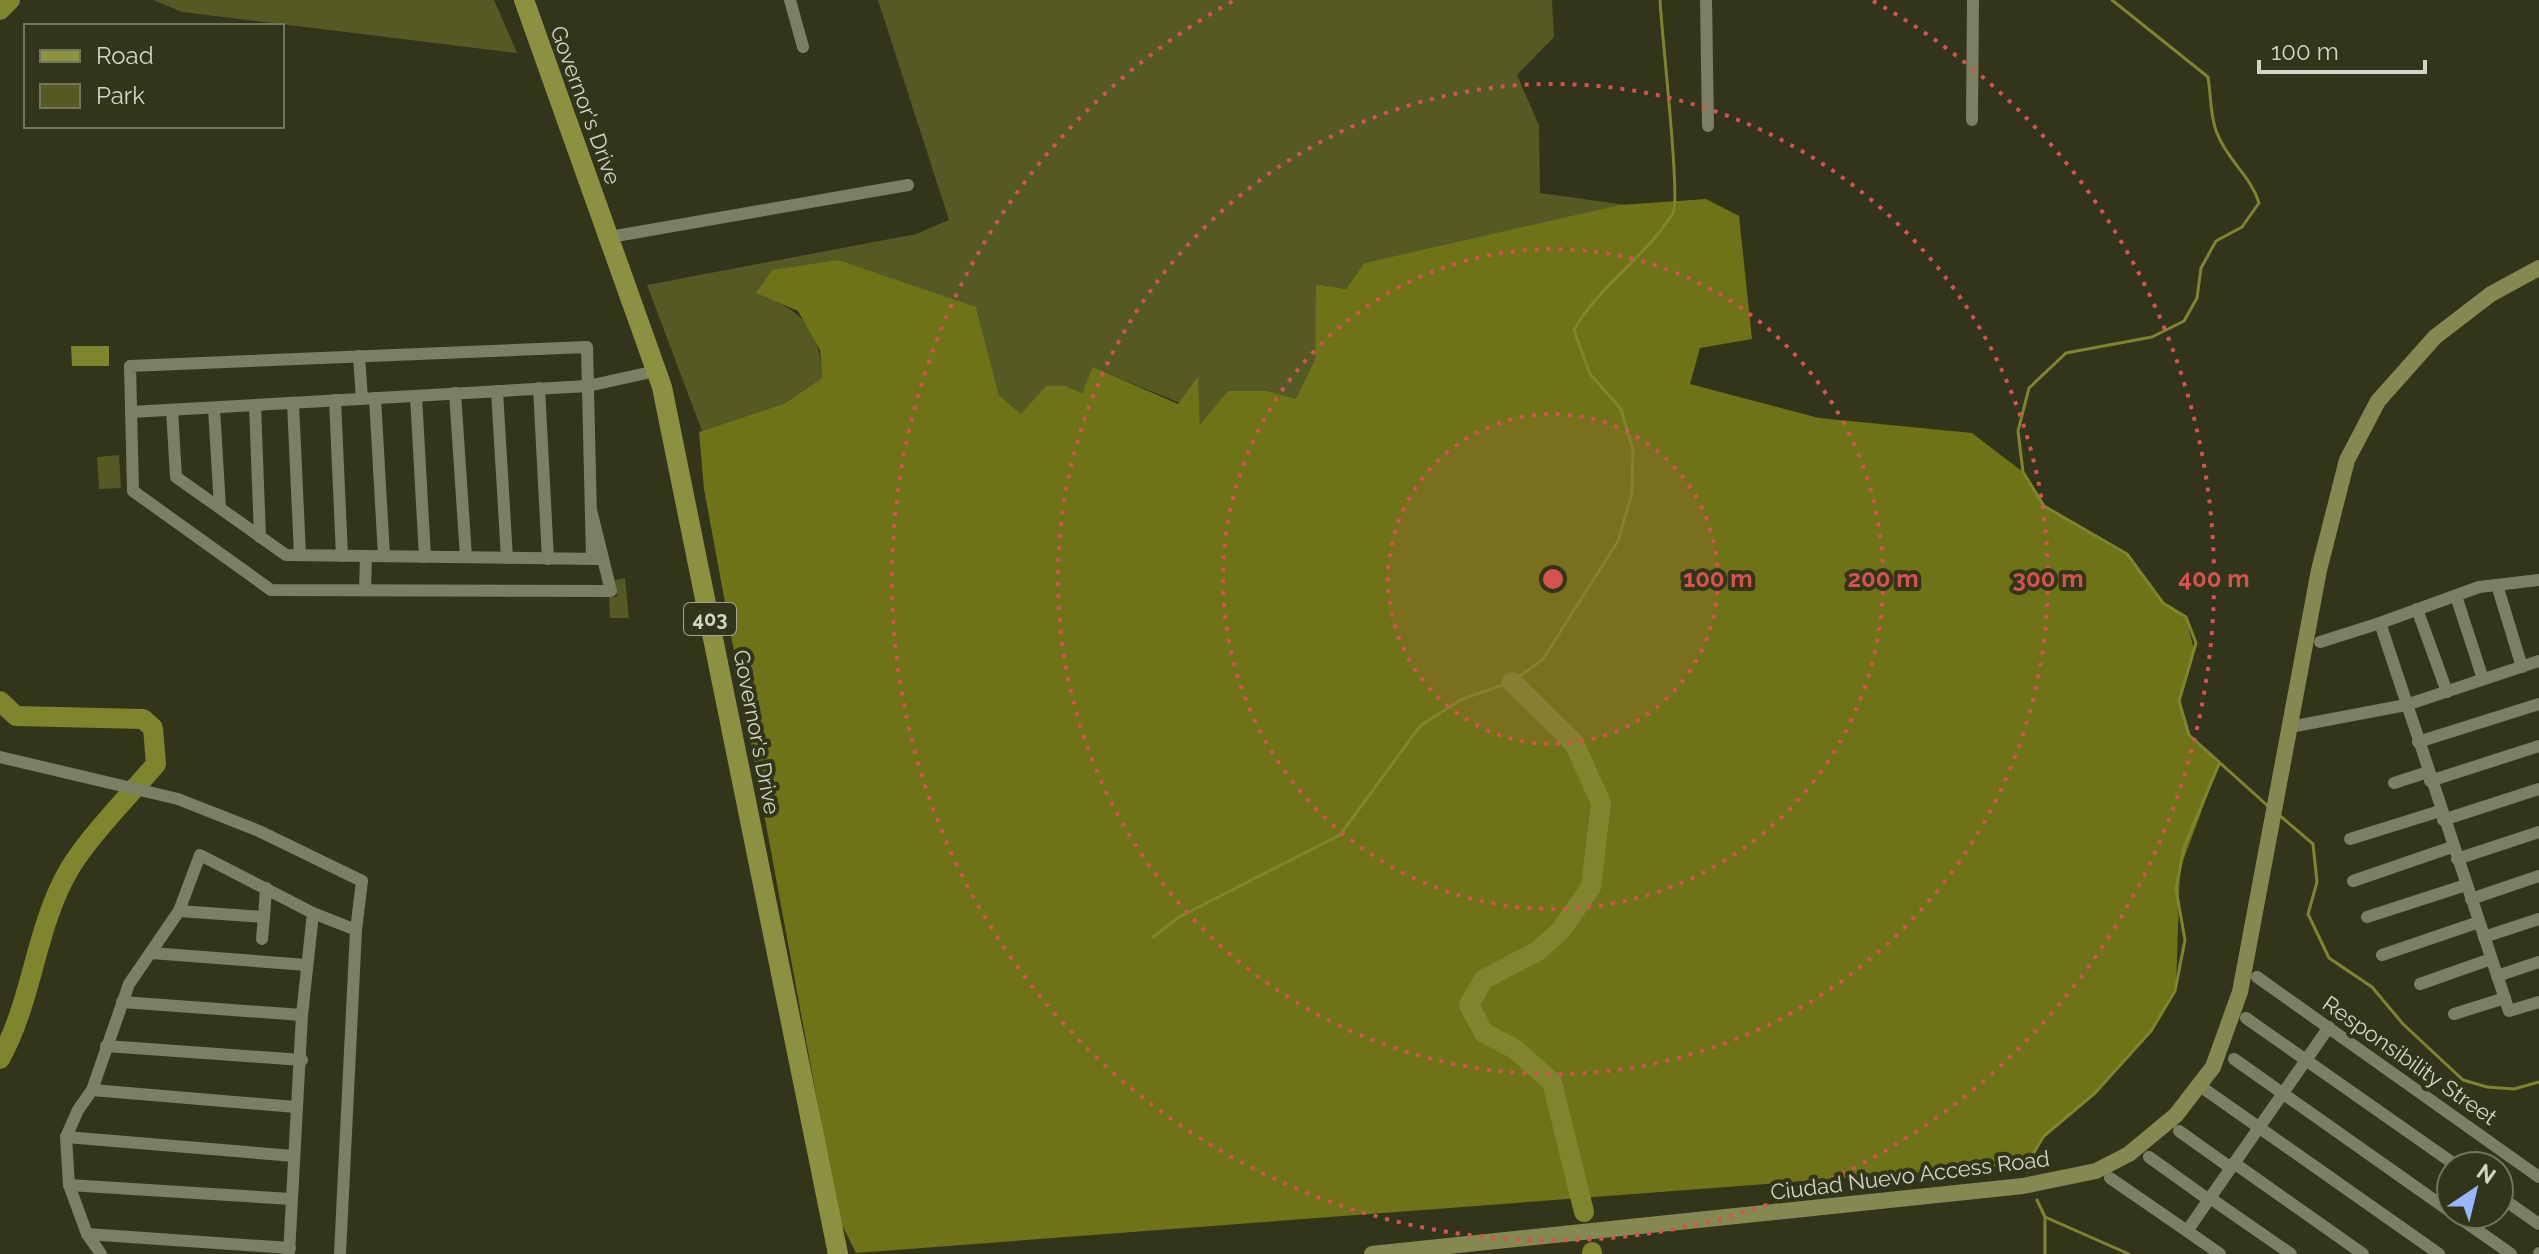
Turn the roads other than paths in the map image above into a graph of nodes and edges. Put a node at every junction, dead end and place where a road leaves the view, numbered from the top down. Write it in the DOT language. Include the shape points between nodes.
graph roads {
  1 [pos="524,0"];
  2 [pos="790,0"];
  3 [pos="1706,0"];
  4 [pos="1973,0"];
  5 [pos="803,47"];
  6 [pos="1972,120"];
  7 [pos="1708,126"];
  8 [pos="908,185"];
  9 [pos="610,237"];
  10 [pos="2539,268"];
  11 [pos="359,356"];
  12 [pos="656,371"];
  13 [pos="588,386"];
  14 [pos="539,388"];
  15 [pos="497,391"];
  16 [pos="455,393"];
  17 [pos="416,396"];
  18 [pos="375,398"];
  19 [pos="362,399"];
  20 [pos="335,400"];
  21 [pos="293,403"];
  22 [pos="255,405"];
  23 [pos="214,408"];
  24 [pos="172,410"];
  25 [pos="131,412"];
  26 [pos="220,508"];
  27 [pos="260,537"];
  28 [pos="300,555"];
  29 [pos="342,556"];
  30 [pos="366,556"];
  31 [pos="384,556"];
  32 [pos="425,557"];
  33 [pos="466,557"];
  34 [pos="507,558"];
  35 [pos="548,559"];
  36 [pos="597,559"];
  37 [pos="2539,580"];
  38 [pos="2497,585"];
  39 [pos="365,590"];
  40 [pos="2456,596"];
  41 [pos="2417,609"];
  42 [pos="2380,623"];
  43 [pos="2320,642"];
  44 [pos="2539,661"];
  45 [pos="2522,667"];
  46 [pos="2483,679"];
  47 [pos="2447,692"];
  48 [pos="2539,704"];
  49 [pos="2406,705"];
  50 [pos="2288,734"];
  51 [pos="2418,742"];
  52 [pos="2539,746"];
  53 [pos="0,757"];
  54 [pos="2429,777"];
  55 [pos="2394,783"];
  56 [pos="2539,789"];
  57 [pos="2442,816"];
  58 [pos="2539,832"];
  59 [pos="2350,839"];
  60 [pos="2454,853"];
  61 [pos="2539,876"];
  62 [pos="2353,881"];
  63 [pos="2466,885"];
  64 [pos="266,888"];
  65 [pos="2471,899"];
  66 [pos="179,911"];
  67 [pos="313,913"];
  68 [pos="264,917"];
  69 [pos="2367,917"];
  70 [pos="2539,919"];
  71 [pos="2479,922"];
  72 [pos="356,930"];
  73 [pos="2484,937"];
  74 [pos="262,939"];
  75 [pos="151,953"];
  76 [pos="2382,955"];
  77 [pos="2491,959"];
  78 [pos="2539,962"];
  79 [pos="307,965"];
  80 [pos="2497,976"];
  81 [pos="2257,977"];
  82 [pos="2420,984"];
  83 [pos="2505,998"];
  84 [pos="122,1002"];
  85 [pos="2539,1002"];
  86 [pos="2454,1014"];
  87 [pos="302,1015"];
  88 [pos="2246,1018"];
  89 [pos="2329,1027"];
  90 [pos="106,1046"];
  91 [pos="2234,1059"];
  92 [pos="302,1060"];
  93 [pos="2306,1060"];
  94 [pos="2200,1086"];
  95 [pos="92,1090"];
  96 [pos="2283,1094"];
  97 [pos="296,1107"];
  98 [pos="2259,1128"];
  99 [pos="2179,1131"];
  100 [pos="66,1137"];
  101 [pos="2435,1151"];
  102 [pos="294,1156"];
  103 [pos="2149,1157"];
  104 [pos="2232,1166"];
  105 [pos="2539,1177"];
  106 [pos="2110,1178"];
  107 [pos="69,1185"];
  108 [pos="291,1199"];
  109 [pos="2210,1199"];
  110 [pos="2435,1201"];
  111 [pos="2515,1207"];
  112 [pos="2539,1224"];
  113 [pos="2476,1230"];
  114 [pos="2187,1231"];
  115 [pos="87,1234"];
  116 [pos="289,1251"];
  117 [pos="101,1254"];
  118 [pos="340,1254"];
  119 [pos="838,1254"];
  120 [pos="1372,1254"];
  121 [pos="2220,1254"];
  122 [pos="2291,1254"];
  123 [pos="2363,1254"];
  124 [pos="2439,1254"];
  125 [pos="2511,1254"];
  1 -- 9 [label="main road, Governor's Drive / 403"];
  2 -- 5 [label="street"];
  3 -- 7 [label="street"];
  4 -- 6 [label="street"];
  8 -- 9 [label="street"];
  9 -- 12 [label="main road, Governor's Drive / 403"];
  10 -- 50 [label="street" via="2491,294 2435,337 2378,401 2359,435 2347,460 2319,570"];
  11 -- 13 [label="street" via="587,347"];
  11 -- 19 [label="street"];
  11 -- 25 [label="street" via="130,366"];
  12 -- 13 [label="street"];
  12 -- 119 [label="main road, Governor's Drive / 403"];
  13 -- 14 [label="street"];
  13 -- 36 [label="street"];
  14 -- 15 [label="street"];
  14 -- 35 [label="street"];
  15 -- 16 [label="street"];
  15 -- 34 [label="street"];
  16 -- 17 [label="street"];
  16 -- 33 [label="street"];
  17 -- 18 [label="street"];
  17 -- 32 [label="street"];
  18 -- 19 [label="street"];
  18 -- 31 [label="street"];
  19 -- 20 [label="street"];
  20 -- 21 [label="street"];
  20 -- 29 [label="street"];
  21 -- 22 [label="street"];
  21 -- 28 [label="street"];
  22 -- 23 [label="street"];
  22 -- 27 [label="street"];
  23 -- 24 [label="street"];
  23 -- 26 [label="street"];
  24 -- 25 [label="street"];
  24 -- 26 [label="street" via="176,477"];
  25 -- 39 [label="street" via="133,491 271,590"];
  26 -- 27 [label="street"];
  27 -- 28 [label="street" via="286,555"];
  28 -- 29 [label="street"];
  29 -- 30 [label="street"];
  30 -- 31 [label="street"];
  30 -- 39 [label="street"];
  31 -- 32 [label="street"];
  32 -- 33 [label="street"];
  33 -- 34 [label="street"];
  34 -- 35 [label="street"];
  35 -- 36 [label="street"];
  36 -- 39 [label="street" via="611,591"];
  37 -- 38 [label="street"];
  38 -- 40 [label="street"];
  38 -- 45 [label="street"];
  40 -- 41 [label="street"];
  40 -- 46 [label="street"];
  41 -- 42 [label="street"];
  41 -- 47 [label="street"];
  42 -- 43 [label="street"];
  42 -- 49 [label="street"];
  44 -- 45 [label="street"];
  45 -- 46 [label="street"];
  46 -- 47 [label="street"];
  47 -- 49 [label="street"];
  48 -- 51 [label="street"];
  49 -- 50 [label="street"];
  49 -- 51 [label="street"];
  50 -- 94 [label="street, Ciudad Nuevo Access Road" via="2229,1030"];
  51 -- 54 [label="street"];
  52 -- 54 [label="street"];
  53 -- 72 [label="street" via="178,799 362,881"];
  54 -- 55 [label="street"];
  54 -- 57 [label="street"];
  56 -- 57 [label="street"];
  57 -- 59 [label="street"];
  57 -- 60 [label="street"];
  58 -- 60 [label="street"];
  60 -- 62 [label="street"];
  60 -- 63 [label="street"];
  61 -- 65 [label="street"];
  63 -- 65 [label="street"];
  63 -- 69 [label="street"];
  64 -- 66 [label="street" via="200,855"];
  64 -- 67 [label="street"];
  64 -- 68 [label="street"];
  65 -- 71 [label="street"];
  66 -- 68 [label="street"];
  66 -- 75 [label="street"];
  67 -- 72 [label="street"];
  67 -- 79 [label="street"];
  68 -- 74 [label="street"];
  70 -- 73 [label="street"];
  71 -- 73 [label="street"];
  71 -- 76 [label="street"];
  72 -- 118 [label="street"];
  73 -- 77 [label="street"];
  75 -- 79 [label="street"];
  75 -- 84 [label="street"];
  77 -- 80 [label="street"];
  77 -- 82 [label="street"];
  78 -- 80 [label="street"];
  79 -- 87 [label="street"];
  80 -- 83 [label="street"];
  81 -- 89 [label="street, Responsibility Street"];
  83 -- 85 [label="street" via="2509,1011"];
  83 -- 86 [label="street"];
  84 -- 87 [label="street"];
  84 -- 90 [label="street"];
  87 -- 92 [label="street"];
  88 -- 93 [label="street"];
  89 -- 93 [label="street"];
  89 -- 105 [label="street, Responsibility Street"];
  90 -- 92 [label="street"];
  90 -- 95 [label="street"];
  91 -- 96 [label="street"];
  92 -- 97 [label="street"];
  93 -- 96 [label="street"];
  93 -- 101 [label="street"];
  94 -- 98 [label="street"];
  94 -- 120 [label="street, Ciudad Nuevo Access Road" via="2176,1115 2129,1154 2096,1171 2048,1182"];
  95 -- 97 [label="street"];
  95 -- 100 [label="street"];
  96 -- 98 [label="street"];
  96 -- 110 [label="street"];
  97 -- 102 [label="street"];
  98 -- 104 [label="street"];
  98 -- 124 [label="street"];
  99 -- 104 [label="street"];
  100 -- 102 [label="street"];
  100 -- 107 [label="street"];
  102 -- 108 [label="street"];
  103 -- 109 [label="street"];
  104 -- 109 [label="street"];
  104 -- 123 [label="street"];
  106 -- 114 [label="street"];
  107 -- 108 [label="street"];
  107 -- 115 [label="street"];
  108 -- 116 [label="street"];
  109 -- 114 [label="street"];
  109 -- 122 [label="street"];
  111 -- 112 [label="street"];
  113 -- 125 [label="street"];
  114 -- 121 [label="street"];
  115 -- 116 [label="street"];
  115 -- 117 [label="street"];
}
